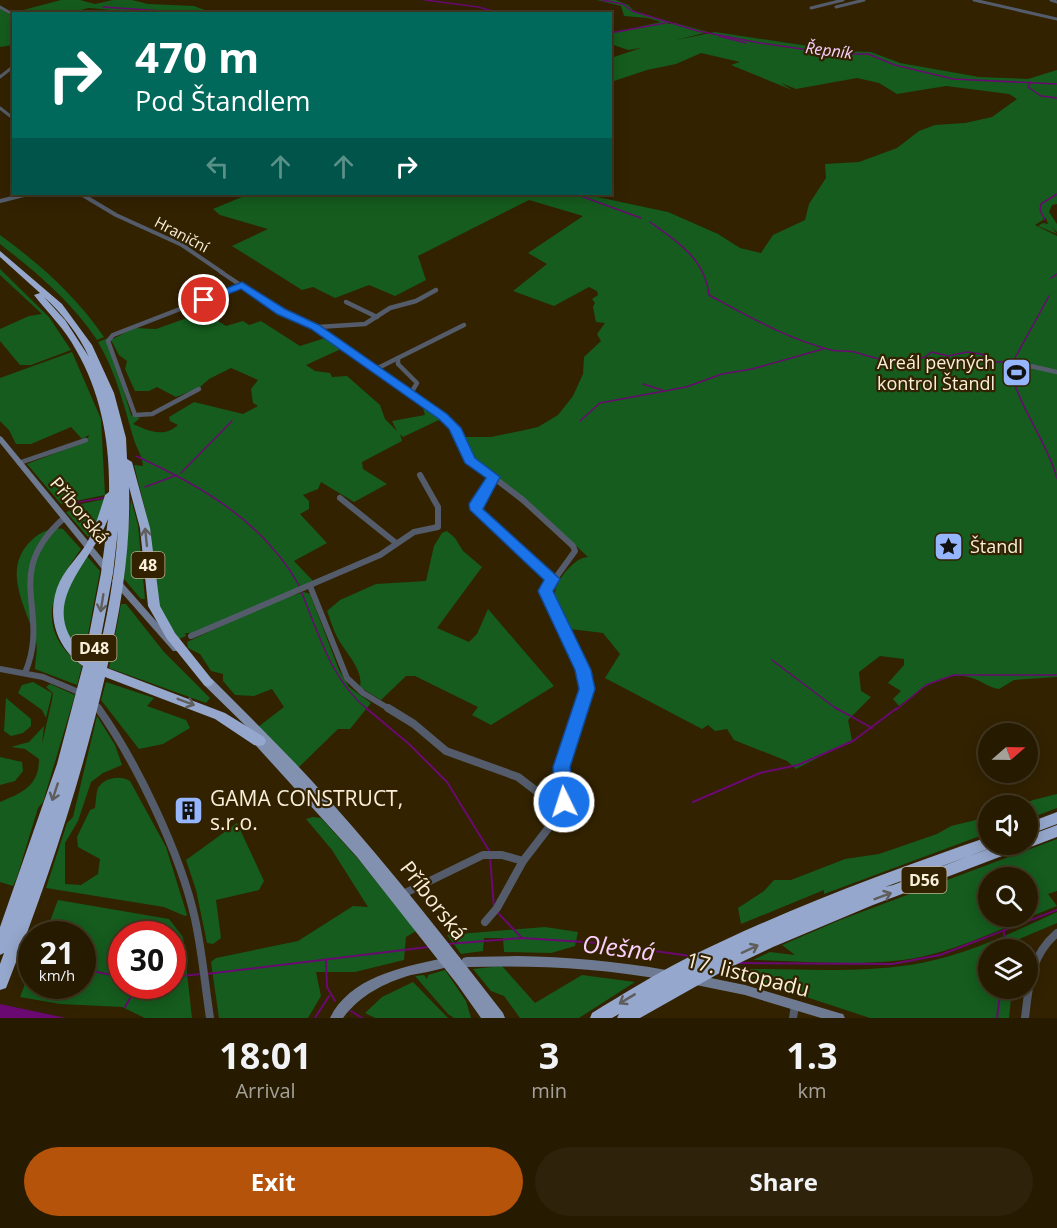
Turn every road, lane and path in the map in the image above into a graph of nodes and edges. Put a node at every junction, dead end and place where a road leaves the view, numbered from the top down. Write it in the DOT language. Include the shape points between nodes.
graph roads {
  1 [pos="843,0"];
  2 [pos="864,0"];
  3 [pos="974,0"];
  4 [pos="1051,0"];
  5 [pos="1057,2"];
  6 [pos="836,7"];
  7 [pos="811,8"];
  8 [pos="1057,19"];
  9 [pos="1051,21"];
  10 [pos="12,68"];
  11 [pos="0,77"];
  12 [pos="0,108"];
  13 [pos="12,117"];
  14 [pos="24,195"];
  15 [pos="83,195"];
  16 [pos="0,201"];
  17 [pos="0,253"];
  18 [pos="0,261"];
  19 [pos="242,285"];
  20 [pos="436,290"];
  21 [pos="346,302"];
  22 [pos="377,317"];
  23 [pos="464,325"];
  24 [pos="315,327"];
  25 [pos="83,346"];
  26 [pos="398,358"];
  27 [pos="1026,365"];
  28 [pos="374,370"];
  29 [pos="1057,372"];
  30 [pos="199,389"];
  31 [pos="411,393"];
  32 [pos="119,433"];
  33 [pos="0,438"];
  34 [pos="86,440"];
  35 [pos="114,462"];
  36 [pos="19,463"];
  37 [pos="420,475"];
  38 [pos="493,477"];
  39 [pos="340,498"];
  40 [pos="64,518"];
  41 [pos="45,526"];
  42 [pos="396,543"];
  43 [pos="552,579"];
  44 [pos="304,589"];
  45 [pos="24,621"];
  46 [pos="191,636"];
  47 [pos="0,669"];
  48 [pos="25,673"];
  49 [pos="208,682"];
  50 [pos="259,741"];
  51 [pos="561,810"];
  52 [pos="1057,818"];
  53 [pos="1038,825"];
  54 [pos="1057,831"];
  55 [pos="1038,838"];
  56 [pos="978,847"];
  57 [pos="991,855"];
  58 [pos="524,861"];
  59 [pos="33,877"];
  60 [pos="400,895"];
  61 [pos="485,922"];
  62 [pos="1057,933"];
  63 [pos="0,948"];
  64 [pos="467,962"];
  65 [pos="440,964"];
  66 [pos="465,979"];
  67 [pos="0,983"];
  68 [pos="795,1005"];
  69 [pos="210,1018"];
  70 [pos="336,1018"];
  71 [pos="489,1018"];
  72 [pos="498,1018"];
  73 [pos="598,1018"];
  74 [pos="625,1018"];
  75 [pos="793,1018"];
  76 [pos="839,1018"];
  77 [pos="1025,1018"];
  1 -- 7 [label="street"];
  2 -- 6 [label="street"];
  3 -- 8 [label="street"];
  4 -- 5 [label="street"];
  8 -- 9 [label="street"];
  10 -- 11 [label="street"];
  12 -- 13 [label="street"];
  14 -- 16 [label="street"];
  15 -- 19 [label="street, Hraniční" via="182,245"];
  17 -- 25 [label="highway, D48" via="60,306"];
  18 -- 25 [label="highway, D48"];
  19 -- 24 [label="street, Hraniční"];
  19 -- 30 [label="street" via="113,335 108,341 135,415 152,414"];
  20 -- 22 [label="street"];
  21 -- 22 [label="street"];
  22 -- 24 [label="street" via="347,327"];
  23 -- 26 [label="street"];
  24 -- 28 [label="street, Hraniční"];
  25 -- 32 [label="highway, D48" via="110,393"];
  25 -- 35 [label="highway, D48" via="103,402"];
  26 -- 28 [label="street"];
  26 -- 31 [label="street" via="398,364 417,383"];
  27 -- 29 [label="street"];
  28 -- 31 [label="street, Hraniční"];
  31 -- 38 [label="street, Hraniční" via="454,428 470,460"];
  49 -- 32 [label="highway, 48, one-way" via="171,636 154,606 145,528"];
  32 -- 59 [label="highway, D48" via="124,505 110,631 74,772"];
  33 -- 36 [label="main road, Příborská"];
  34 -- 36 [label="street"];
  35 -- 50 [label="highway, one-way" via="111,491 101,524 60,597 59,627 69,647 88,664 220,716"];
  35 -- 59 [label="highway, D48, one-way" via="113,526 98,632"];
  36 -- 40 [label="main road, Příborská"];
  37 -- 42 [label="street" via="429,488 440,523"];
  38 -- 43 [label="street" via="476,510"];
  38 -- 43 [label="street, Hraniční" via="573,546 575,551"];
  39 -- 42 [label="street"];
  40 -- 41 [label="street"];
  40 -- 49 [label="main road, Příborská"];
  42 -- 44 [label="street" via="380,555"];
  43 -- 51 [label="street" via="546,591 583,670 587,689 562,767"];
  44 -- 46 [label="street"];
  44 -- 51 [label="street" via="347,678 363,693 414,723 446,751 519,777"];
  45 -- 48 [label="street" via="32,654"];
  47 -- 48 [label="street"];
  48 -- 69 [label="street" via="54,680 88,698 112,725 177,858 190,895"];
  49 -- 50 [label="main road, Příborská / 48"];
  49 -- 60 [label="main road, Příborská / 48" via="327,802"];
  50 -- 60 [label="main road, Příborská / 48"];
  51 -- 58 [label="street"];
  52 -- 53 [label="highway"];
  54 -- 55 [label="highway"];
  56 -- 73 [label="highway, D56, one-way" via="753,933 675,971"];
  74 -- 57 [label="highway, D56, one-way" via="684,983 777,937"];
  58 -- 60 [label="street" via="483,855"];
  58 -- 61 [label="street"];
  59 -- 63 [label="highway, D48"];
  59 -- 67 [label="highway, D48"];
  60 -- 66 [label="main road, Příborská / 48"];
  62 -- 77 [label="street" via="1040,947 1034,958"];
  64 -- 68 [label="main road, 17. listopadu" via="547,961 626,967 745,990"];
  65 -- 70 [label="main road" via="384,978 355,996"];
  66 -- 71 [label="main road, Příborská / 48"];
  66 -- 72 [label="main road, Příborská / 48"];
  68 -- 75 [label="street"];
  68 -- 76 [label="main road, 17. listopadu"];
}
